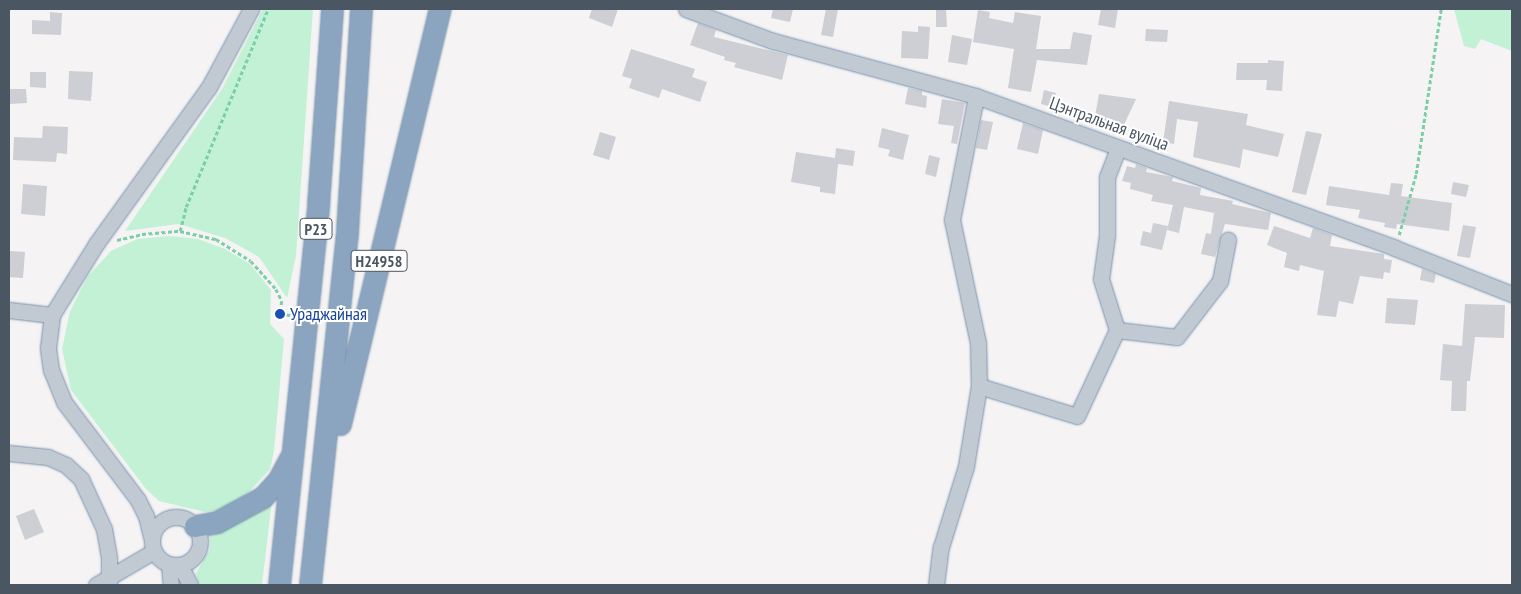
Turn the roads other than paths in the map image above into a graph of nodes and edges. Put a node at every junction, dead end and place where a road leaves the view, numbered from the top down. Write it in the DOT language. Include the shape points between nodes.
graph roads {
  1 [pos="250,9"];
  2 [pos="332,9"];
  3 [pos="361,9"];
  4 [pos="440,9"];
  5 [pos="686,9"];
  6 [pos="976,96"];
  7 [pos="1118,148"];
  8 [pos="1228,240"];
  9 [pos="1512,294"];
  10 [pos="9,310"];
  11 [pos="52,315"];
  12 [pos="1118,330"];
  13 [pos="979,386"];
  14 [pos="294,449"];
  15 [pos="9,452"];
  16 [pos="138,500"];
  17 [pos="320,514"];
  18 [pos="173,517"];
  19 [pos="195,526"];
  20 [pos="153,545"];
  21 [pos="174,565"];
  22 [pos="110,582"];
  23 [pos="96,585"];
  24 [pos="171,585"];
  25 [pos="190,585"];
  26 [pos="279,585"];
  27 [pos="310,585"];
  28 [pos="936,585"];
  1 -- 11 [label="street" via="210,87 96,244"];
  2 -- 14 [label="highway, Р23" via="308,317"];
  3 -- 17 [label="highway, Р23" via="347,231"];
  4 -- 17 [label="highway, Н24958"];
  5 -- 6 [label="street, Цэнтральная вуліца" via="773,41"];
  6 -- 7 [label="street, Цэнтральная вуліца"];
  6 -- 13 [label="street" via="952,220 977,334"];
  7 -- 9 [label="street, Цэнтральная вуліца"];
  7 -- 12 [label="street" via="1107,177 1107,235 1100,279"];
  8 -- 12 [label="street" via="1220,281 1177,337"];
  10 -- 11 [label="street"];
  11 -- 16 [label="street" via="48,348 51,370 64,402"];
  12 -- 13 [label="street" via="1077,416"];
  13 -- 28 [label="street" via="966,466 942,547"];
  14 -- 19 [label="highway" via="279,479 263,497 217,522"];
  14 -- 26 [label="highway, Р23"];
  15 -- 22 [label="street" via="48,457 66,465 81,479 104,528"];
  16 -- 18 [label="street" via="156,512"];
  16 -- 20 [label="street" via="146,516"];
  17 -- 27 [label="highway, Р23"];
  18 -- 19 [label="street"];
  18 -- 20 [label="street" via="158,525"];
  19 -- 21 [label="street" via="201,539 198,554"];
  20 -- 21 [label="street"];
  20 -- 22 [label="street"];
  21 -- 24 [label="street"];
  21 -- 25 [label="street"];
  22 -- 23 [label="street"];
}
